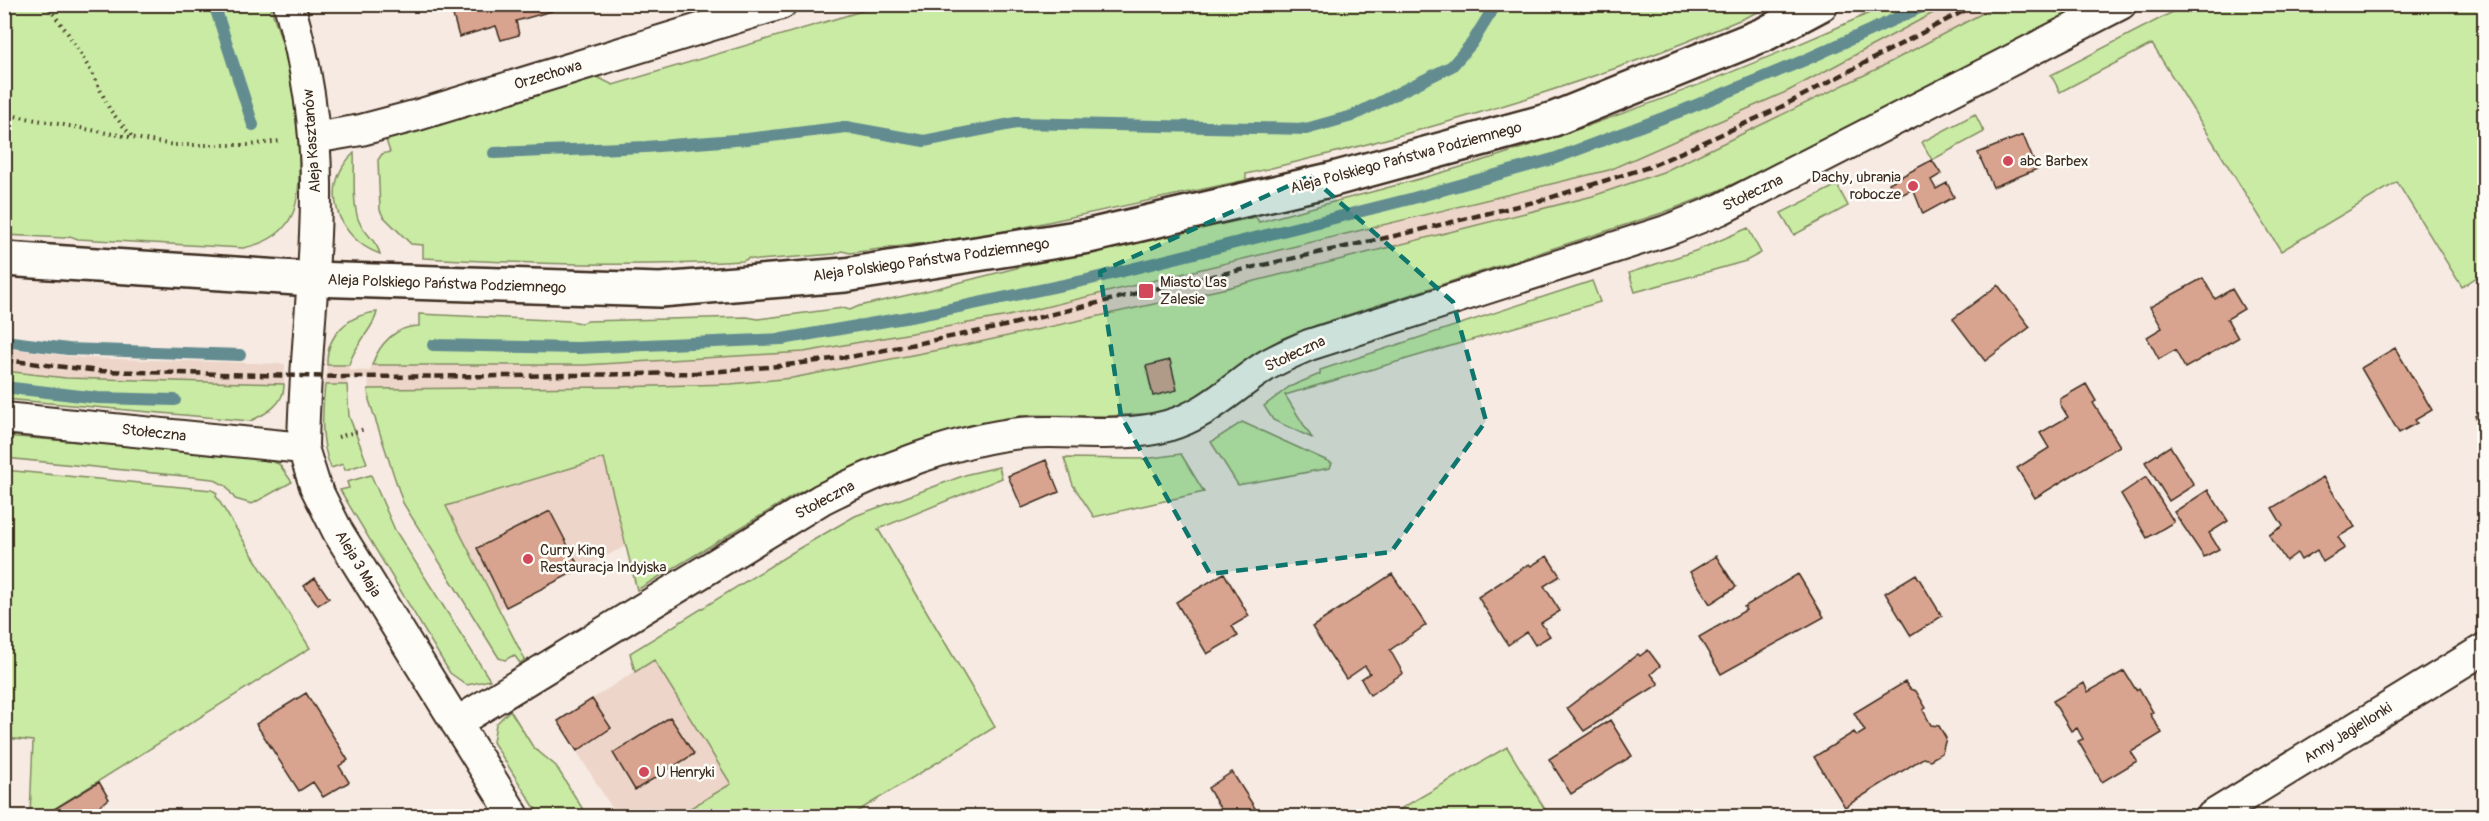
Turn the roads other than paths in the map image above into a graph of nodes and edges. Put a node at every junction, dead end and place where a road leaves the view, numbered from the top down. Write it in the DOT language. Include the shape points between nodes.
graph roads {
  1 [pos="289,4"];
  2 [pos="781,4"];
  3 [pos="1821,4"];
  4 [pos="2121,4"];
  5 [pos="314,138"];
  6 [pos="4,259"];
  7 [pos="312,279"];
  8 [pos="4,418"];
  9 [pos="303,448"];
  10 [pos="2484,649"];
  11 [pos="456,723"];
  12 [pos="514,816"];
  13 [pos="2212,816"];
  1 -- 5 [label="street, Aleja Kasztanów" via="304,59"];
  2 -- 5 [label="street, Orzechowa" via="418,115"];
  3 -- 7 [label="street, Aleja Polskiego Państwa Podziemnego" via="1765,34 1554,119 1330,180 1089,236 845,274 660,290"];
  4 -- 11 [label="street, Stołeczna" via="1720,209 1666,231 1309,345 1265,366 1196,416 1149,431 1054,431 987,438 947,448 847,486"];
  5 -- 7 [label="street, Aleja Kasztanów"];
  6 -- 7 [label="street, Aleja Polskiego Państwa Podziemnego"];
  7 -- 9 [label="street, Aleja 3 Maja"];
  8 -- 9 [label="street, Stołeczna"];
  9 -- 11 [label="street, Aleja 3 Maja" via="315,486 338,532"];
  10 -- 13 [label="street, Anny Jagiellonki"];
  11 -- 12 [label="street, Aleja 3 Maja"];
}
